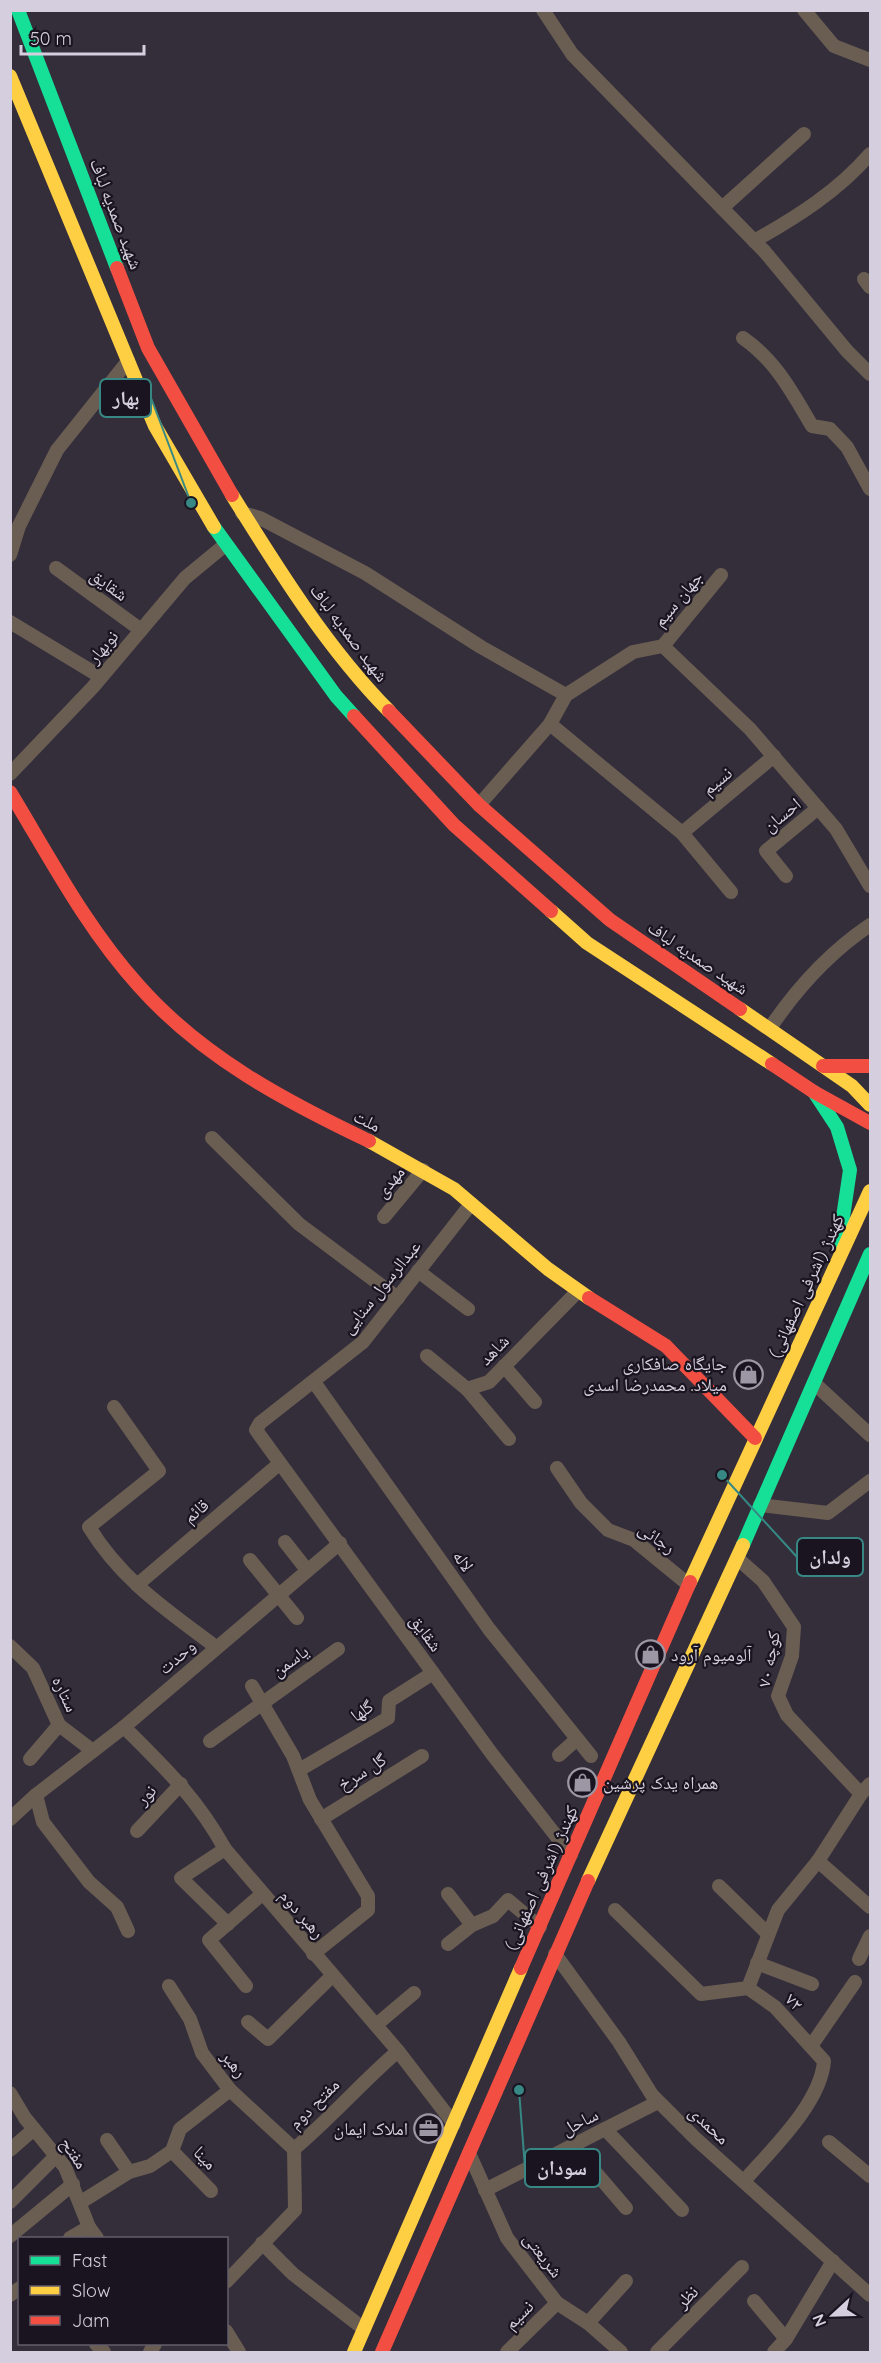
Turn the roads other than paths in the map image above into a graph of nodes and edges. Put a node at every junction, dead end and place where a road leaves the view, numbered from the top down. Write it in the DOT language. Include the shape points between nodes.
graph roads {
  1 [pos="18,10"];
  2 [pos="543,10"];
  3 [pos="804,10"];
  4 [pos="870,60"];
  5 [pos="10,76"];
  6 [pos="804,134"];
  7 [pos="870,154"];
  8 [pos="722,208"];
  9 [pos="754,241"];
  10 [pos="109,247"];
  11 [pos="86,258"];
  12 [pos="743,338"];
  13 [pos="128,361"];
  14 [pos="870,374"];
  15 [pos="870,489"];
  16 [pos="242,513"];
  17 [pos="225,545"];
  18 [pos="10,555"];
  19 [pos="56,568"];
  20 [pos="721,575"];
  21 [pos="10,622"];
  22 [pos="141,630"];
  23 [pos="663,646"];
  24 [pos="101,677"];
  25 [pos="566,695"];
  26 [pos="550,724"];
  27 [pos="774,756"];
  28 [pos="10,774"];
  29 [pos="10,792"];
  30 [pos="479,805"];
  31 [pos="818,808"];
  32 [pos="682,833"];
  33 [pos="786,876"];
  34 [pos="870,886"];
  35 [pos="731,892"];
  36 [pos="870,925"];
  37 [pos="726,999"];
  38 [pos="711,1025"];
  39 [pos="770,1028"];
  40 [pos="823,1066"];
  41 [pos="870,1066"];
  42 [pos="814,1092"];
  43 [pos="870,1105"];
  44 [pos="870,1123"];
  45 [pos="213,1138"];
  46 [pos="423,1170"];
  47 [pos="870,1191"];
  48 [pos="471,1204"];
  49 [pos="384,1217"];
  50 [pos="870,1254"];
  51 [pos="836,1265"];
  52 [pos="418,1271"];
  53 [pos="578,1291"];
  54 [pos="398,1298"];
  55 [pos="468,1309"];
  56 [pos="427,1356"];
  57 [pos="504,1366"];
  58 [pos="314,1382"];
  59 [pos="814,1383"];
  60 [pos="467,1389"];
  61 [pos="535,1402"];
  62 [pos="114,1407"];
  63 [pos="256,1430"];
  64 [pos="870,1435"];
  65 [pos="755,1438"];
  66 [pos="509,1439"];
  67 [pos="279,1464"];
  68 [pos="556,1468"];
  69 [pos="868,1488"];
  70 [pos="760,1505"];
  71 [pos="285,1542"];
  72 [pos="340,1543"];
  73 [pos="737,1558"];
  74 [pos="250,1560"];
  75 [pos="307,1570"];
  76 [pos="137,1585"];
  77 [pos="689,1585"];
  78 [pos="278,1595"];
  79 [pos="297,1618"];
  80 [pos="10,1646"];
  81 [pos="216,1647"];
  82 [pos="338,1649"];
  83 [pos="433,1673"];
  84 [pos="252,1686"];
  85 [pos="263,1702"];
  86 [pos="59,1725"];
  87 [pos="124,1727"];
  88 [pos="577,1739"];
  89 [pos="210,1741"];
  90 [pos="93,1751"];
  91 [pos="559,1755"];
  92 [pos="422,1756"];
  93 [pos="591,1756"];
  94 [pos="30,1759"];
  95 [pos="299,1770"];
  96 [pos="181,1784"];
  97 [pos="866,1789"];
  98 [pos="36,1795"];
  99 [pos="10,1819"];
  100 [pos="321,1819"];
  101 [pos="136,1831"];
  102 [pos="225,1850"];
  103 [pos="571,1855"];
  104 [pos="818,1861"];
  105 [pos="718,1886"];
  106 [pos="262,1894"];
  107 [pos="448,1894"];
  108 [pos="870,1907"];
  109 [pos="615,1910"];
  110 [pos="228,1924"];
  111 [pos="472,1924"];
  112 [pos="540,1927"];
  113 [pos="128,1931"];
  114 [pos="768,1934"];
  115 [pos="870,1936"];
  116 [pos="448,1944"];
  117 [pos="313,1954"];
  118 [pos="555,1954"];
  119 [pos="859,1959"];
  120 [pos="757,1963"];
  121 [pos="332,1976"];
  122 [pos="855,1982"];
  123 [pos="812,1984"];
  124 [pos="169,1986"];
  125 [pos="246,1986"];
  126 [pos="748,1988"];
  127 [pos="414,1993"];
  128 [pos="248,2022"];
  129 [pos="376,2025"];
  130 [pos="811,2046"];
  131 [pos="398,2051"];
  132 [pos="231,2090"];
  133 [pos="10,2093"];
  134 [pos="658,2102"];
  135 [pos="454,2124"];
  136 [pos="34,2129"];
  137 [pos="605,2129"];
  138 [pos="107,2140"];
  139 [pos="829,2142"];
  140 [pos="573,2146"];
  141 [pos="294,2149"];
  142 [pos="10,2150"];
  143 [pos="172,2151"];
  144 [pos="469,2153"];
  145 [pos="56,2156"];
  146 [pos="129,2172"];
  147 [pos="870,2176"];
  148 [pos="744,2181"];
  149 [pos="73,2184"];
  150 [pos="486,2190"];
  151 [pos="211,2191"];
  152 [pos="10,2202"];
  153 [pos="81,2202"];
  154 [pos="626,2208"];
  155 [pos="682,2210"];
  156 [pos="93,2233"];
  157 [pos="10,2236"];
  158 [pos="75,2237"];
  159 [pos="262,2243"];
  160 [pos="833,2261"];
  161 [pos="742,2267"];
  162 [pos="228,2280"];
  163 [pos="626,2281"];
  164 [pos="870,2295"];
  165 [pos="754,2301"];
  166 [pos="557,2303"];
  167 [pos="588,2323"];
  168 [pos="364,2329"];
  169 [pos="228,2334"];
  170 [pos="786,2339"];
  171 [pos="616,2351"];
  172 [pos="238,2352"];
  173 [pos="354,2352"];
  174 [pos="382,2352"];
  175 [pos="507,2352"];
  176 [pos="657,2352"];
  177 [pos="774,2352"];
  1 -- 10 [label="main road, شهید صمدیه لباف"];
  2 -- 8 [label="street" via="572,54"];
  3 -- 4 [label="street" via="834,46"];
  5 -- 11 [label="main road"];
  6 -- 8 [label="street"];
  7 -- 9 [label="street" via="852,175 796,218"];
  8 -- 9 [label="street"];
  9 -- 14 [label="street"];
  10 -- 11 [label="main road"];
  10 -- 16 [label="main road, شهید صمدیه لباف" via="148,348"];
  11 -- 13 [label="main road"];
  12 -- 15 [label="street" via="783,375 812,426 830,429 847,447"];
  13 -- 17 [label="main road" via="155,426"];
  13 -- 18 [label="street" via="57,450"];
  16 -- 25 [label="street" via="260,518 365,573 481,647"];
  16 -- 30 [label="main road, شهید صمدیه لباف" via="278,569 368,690"];
  17 -- 22 [label="street, نوبهار" via="184,578"];
  17 -- 38 [label="main road" via="336,696 454,825 587,943"];
  19 -- 22 [label="street, شقایق"];
  20 -- 23 [label="street, جهان سیم"];
  21 -- 24 [label="street"];
  22 -- 24 [label="street, نوبهار"];
  23 -- 25 [label="street" via="633,652"];
  23 -- 27 [label="street"];
  24 -- 28 [label="street, نوبهار"];
  25 -- 26 [label="street"];
  26 -- 30 [label="street"];
  26 -- 32 [label="street"];
  27 -- 31 [label="street"];
  27 -- 32 [label="street, نسیم"];
  29 -- 46 [label="main road, ملت" via="105,944 127,973 190,1034 263,1088"];
  30 -- 37 [label="main road, شهید صمدیه لباف" via="610,920"];
  31 -- 33 [label="street, احسان" via="766,851"];
  31 -- 34 [label="street"];
  32 -- 35 [label="street"];
  36 -- 39 [label="street" via="819,967"];
  37 -- 38 [label="main road"];
  37 -- 39 [label="main road, شهید صمدیه لباف"];
  38 -- 42 [label="main road"];
  39 -- 40 [label="main road, شهید صمدیه لباف"];
  40 -- 41 [label="main road"];
  40 -- 43 [label="main road, شهید صمدیه لباف" via="852,1086"];
  42 -- 44 [label="main road"];
  42 -- 51 [label="main road" via="837,1127 850,1170"];
  45 -- 54 [label="street" via="299,1224"];
  46 -- 48 [label="main road, ملت"];
  46 -- 49 [label="street, مهدی"];
  47 -- 51 [label="main road, کهندژ (اشرفی اصفهانی)"];
  48 -- 52 [label="street, عبدالرسول سنایی"];
  48 -- 53 [label="main road, ملت"];
  50 -- 59 [label="main road"];
  51 -- 65 [label="main road, کهندژ (اشرفی اصفهانی)"];
  52 -- 54 [label="street, عبدالرسول سنایی"];
  52 -- 55 [label="street"];
  53 -- 57 [label="street, شاهد"];
  53 -- 65 [label="main road, ملت" via="600,1307 645,1329"];
  54 -- 58 [label="street, عبدالرسول سنایی" via="363,1342"];
  56 -- 60 [label="street"];
  57 -- 60 [label="street, شاهد" via="489,1382"];
  57 -- 61 [label="street"];
  58 -- 63 [label="street, عبدالرسول سنایی"];
  58 -- 88 [label="street, لاله" via="489,1629"];
  59 -- 64 [label="street"];
  59 -- 70 [label="main road"];
  60 -- 66 [label="street"];
  62 -- 76 [label="street" via="159,1472 89,1527 106,1555"];
  63 -- 67 [label="street, شقایق"];
  65 -- 77 [label="main road, کهندژ (اشرفی اصفهانی)"];
  67 -- 72 [label="street, شقایق"];
  67 -- 76 [label="street, قائم"];
  68 -- 77 [label="street, رجائی" via="580,1503 608,1530 634,1540"];
  69 -- 70 [label="street" via="828,1513"];
  70 -- 73 [label="main road"];
  71 -- 75 [label="street"];
  72 -- 75 [label="street, وحدت"];
  72 -- 83 [label="street, شقایق"];
  73 -- 97 [label="street, کوچه ۷۰" via="763,1581 794,1627 792,1656 778,1696 787,1715"];
  73 -- 118 [label="main road"];
  74 -- 78 [label="street"];
  75 -- 78 [label="street, وحدت"];
  76 -- 81 [label="street"];
  77 -- 103 [label="main road, کهندژ (اشرفی اصفهانی)"];
  78 -- 79 [label="street"];
  78 -- 81 [label="street, وحدت"];
  80 -- 86 [label="street, ستاره" via="33,1668"];
  81 -- 87 [label="street, وحدت"];
  82 -- 85 [label="street, یاسمن"];
  83 -- 95 [label="street, گلها" via="389,1701 388,1718"];
  83 -- 103 [label="street, شقایق"];
  84 -- 85 [label="street"];
  85 -- 89 [label="street, یاسمن"];
  85 -- 95 [label="street"];
  86 -- 90 [label="street, ستاره"];
  86 -- 94 [label="street"];
  87 -- 90 [label="street, وحدت"];
  87 -- 96 [label="street, رهبر دوم"];
  88 -- 91 [label="street"];
  88 -- 93 [label="street, لاله"];
  90 -- 98 [label="street, وحدت"];
  92 -- 100 [label="street, گل سرخ"];
  95 -- 100 [label="street"];
  96 -- 101 [label="street, نور"];
  96 -- 102 [label="street, رهبر دوم" via="206,1814"];
  97 -- 104 [label="street"];
  98 -- 99 [label="street"];
  98 -- 113 [label="street" via="43,1822 89,1882 117,1907"];
  100 -- 117 [label="street" via="368,1896 368,1910"];
  102 -- 106 [label="street, رهبر دوم"];
  102 -- 110 [label="street" via="181,1878"];
  103 -- 112 [label="main road, کهندژ (اشرفی اصفهانی)"];
  104 -- 108 [label="street"];
  104 -- 114 [label="street" via="778,1910"];
  105 -- 114 [label="street"];
  106 -- 110 [label="street"];
  106 -- 117 [label="street, رهبر دوم"];
  107 -- 111 [label="street"];
  109 -- 126 [label="street" via="701,1994"];
  110 -- 125 [label="street" via="209,1940"];
  111 -- 112 [label="street" via="492,1916 508,1900"];
  111 -- 116 [label="street"];
  112 -- 135 [label="main road, کهندژ (اشرفی اصفهانی)"];
  114 -- 120 [label="street"];
  115 -- 119 [label="street"];
  117 -- 121 [label="street, رهبر دوم"];
  118 -- 134 [label="street, محمدی"];
  118 -- 144 [label="main road"];
  120 -- 123 [label="street"];
  120 -- 126 [label="street"];
  121 -- 128 [label="street" via="268,2038"];
  121 -- 129 [label="street, رهبر دوم"];
  122 -- 130 [label="street"];
  124 -- 132 [label="street, رهبر" via="190,2019 202,2053"];
  126 -- 130 [label="street, ۷۲" via="775,2007"];
  127 -- 129 [label="street"];
  129 -- 131 [label="street, رهبر دوم"];
  130 -- 148 [label="street, ۷۲" via="824,2061 823,2078 793,2125"];
  131 -- 135 [label="street, رهبر دوم"];
  131 -- 141 [label="street, مفتح دوم"];
  132 -- 141 [label="street, رهبر"];
  132 -- 143 [label="street" via="180,2129"];
  133 -- 136 [label="street, مفتح"];
  134 -- 137 [label="street, ساحل"];
  134 -- 148 [label="street, محمدی"];
  135 -- 168 [label="main road, کهندژ (اشرفی اصفهانی)"];
  136 -- 142 [label="street"];
  136 -- 145 [label="street, مفتح"];
  137 -- 140 [label="street, ساحل"];
  137 -- 155 [label="street"];
  138 -- 146 [label="street"];
  139 -- 147 [label="street"];
  140 -- 150 [label="street, ساحل"];
  140 -- 154 [label="street"];
  141 -- 159 [label="street, مفتح دوم" via="295,2210"];
  143 -- 146 [label="street" via="150,2166"];
  143 -- 151 [label="street, مینا"];
  144 -- 150 [label="street, شریعتی"];
  144 -- 174 [label="main road"];
  145 -- 149 [label="street, مفتح"];
  145 -- 152 [label="street"];
  146 -- 153 [label="street"];
  148 -- 160 [label="street, محمدی"];
  149 -- 153 [label="street, مفتح"];
  149 -- 157 [label="street"];
  150 -- 166 [label="street, شریعتی" via="507,2238"];
  153 -- 156 [label="street, مفتح"];
  156 -- 158 [label="street"];
  159 -- 162 [label="street, مفتح دوم"];
  159 -- 168 [label="street" via="293,2274"];
  160 -- 164 [label="street, محمدی"];
  160 -- 170 [label="street"];
  161 -- 176 [label="street, نظر"];
  163 -- 167 [label="street"];
  165 -- 170 [label="street"];
  166 -- 167 [label="street, شریعتی"];
  166 -- 175 [label="street, نسیم"];
  167 -- 171 [label="street, شریعتی"];
  168 -- 173 [label="main road, کهندژ (اشرفی اصفهانی)"];
  169 -- 172 [label="street"];
  170 -- 177 [label="street"];
}
